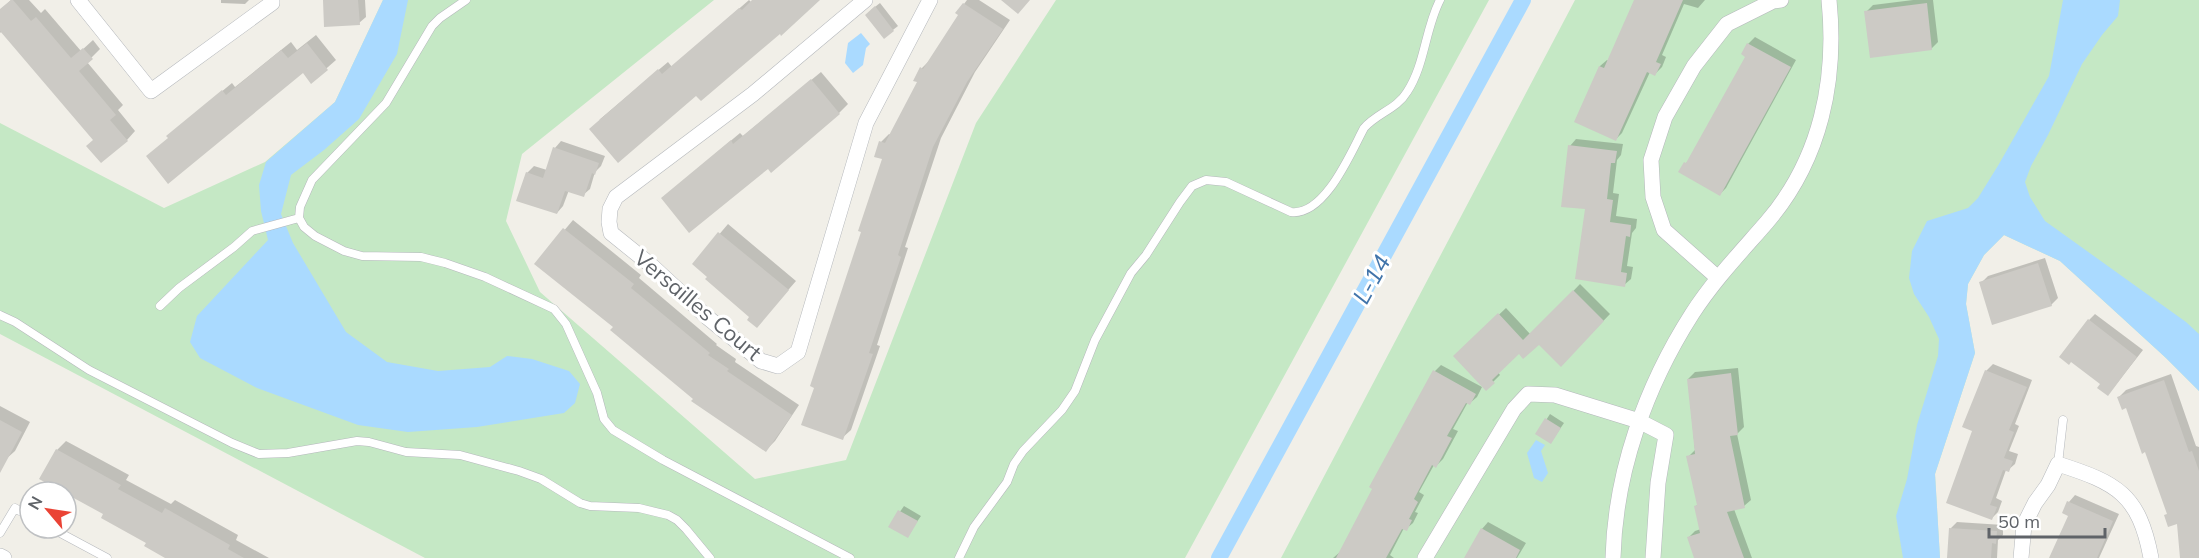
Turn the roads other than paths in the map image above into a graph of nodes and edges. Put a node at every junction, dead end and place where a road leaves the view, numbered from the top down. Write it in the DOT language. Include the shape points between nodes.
graph roads {
  1 [pos="78,0"];
  2 [pos="272,0"];
  3 [pos="466,0"];
  4 [pos="865,0"];
  5 [pos="930,0"];
  6 [pos="1440,0"];
  7 [pos="1781,0"];
  8 [pos="1829,0"];
  9 [pos="299,218"];
  10 [pos="1718,278"];
  11 [pos="160,306"];
  12 [pos="0,315"];
  13 [pos="2063,420"];
  14 [pos="1639,421"];
  15 [pos="2058,464"];
  16 [pos="18,510"];
  17 [pos="0,534"];
  18 [pos="73,540"];
  19 [pos="0,556"];
  20 [pos="4,558"];
  21 [pos="107,558"];
  22 [pos="710,558"];
  23 [pos="850,558"];
  24 [pos="959,558"];
  25 [pos="1425,558"];
  26 [pos="1612,558"];
  27 [pos="1653,558"];
  28 [pos="2021,558"];
  29 [pos="2151,558"];
  1 -- 2 [label="street" via="151,91"];
  3 -- 9 [label="lane" via="432,26 386,103 312,180"];
  4 -- 5 [label="street, Versailles Court" via="753,94 616,197 610,209 611,233 761,361 778,366 798,352 866,123"];
  6 -- 24 [label="lane" via="1408,92 1396,105 1371,120 1334,183 1310,209 1291,212 1226,182 1206,180 1192,186 1131,273 1095,340 1075,391 1018,458 1007,482 974,526"];
  7 -- 10 [label="street" via="1726,24 1694,66 1665,117 1651,160 1653,197 1664,230"];
  8 -- 10 [label="street" via="1833,32 1831,68 1815,138 1783,202"];
  9 -- 11 [label="lane" via="252,231"];
  9 -- 23 [label="lane" via="315,236 344,251 362,256 421,256 485,277 554,309 566,324 597,393 604,419 613,430"];
  10 -- 14 [label="street" via="1676,340"];
  12 -- 22 [label="lane" via="89,369 260,454 369,441 406,452 460,455 541,479 590,506 639,508 668,515 686,529"];
  13 -- 15 [label="lane"];
  14 -- 25 [label="street" via="1555,395 1528,394 1514,409"];
  14 -- 26 [label="street" via="1625,467"];
  14 -- 27 [label="street" via="1666,435"];
  15 -- 28 [label="street" via="2028,513"];
  15 -- 29 [label="street" via="2104,480 2121,493 2141,519"];
  16 -- 17 [label="lane" via="15,508"];
  18 -- 21 [label="lane"];
  19 -- 20 [label="street"];
}
